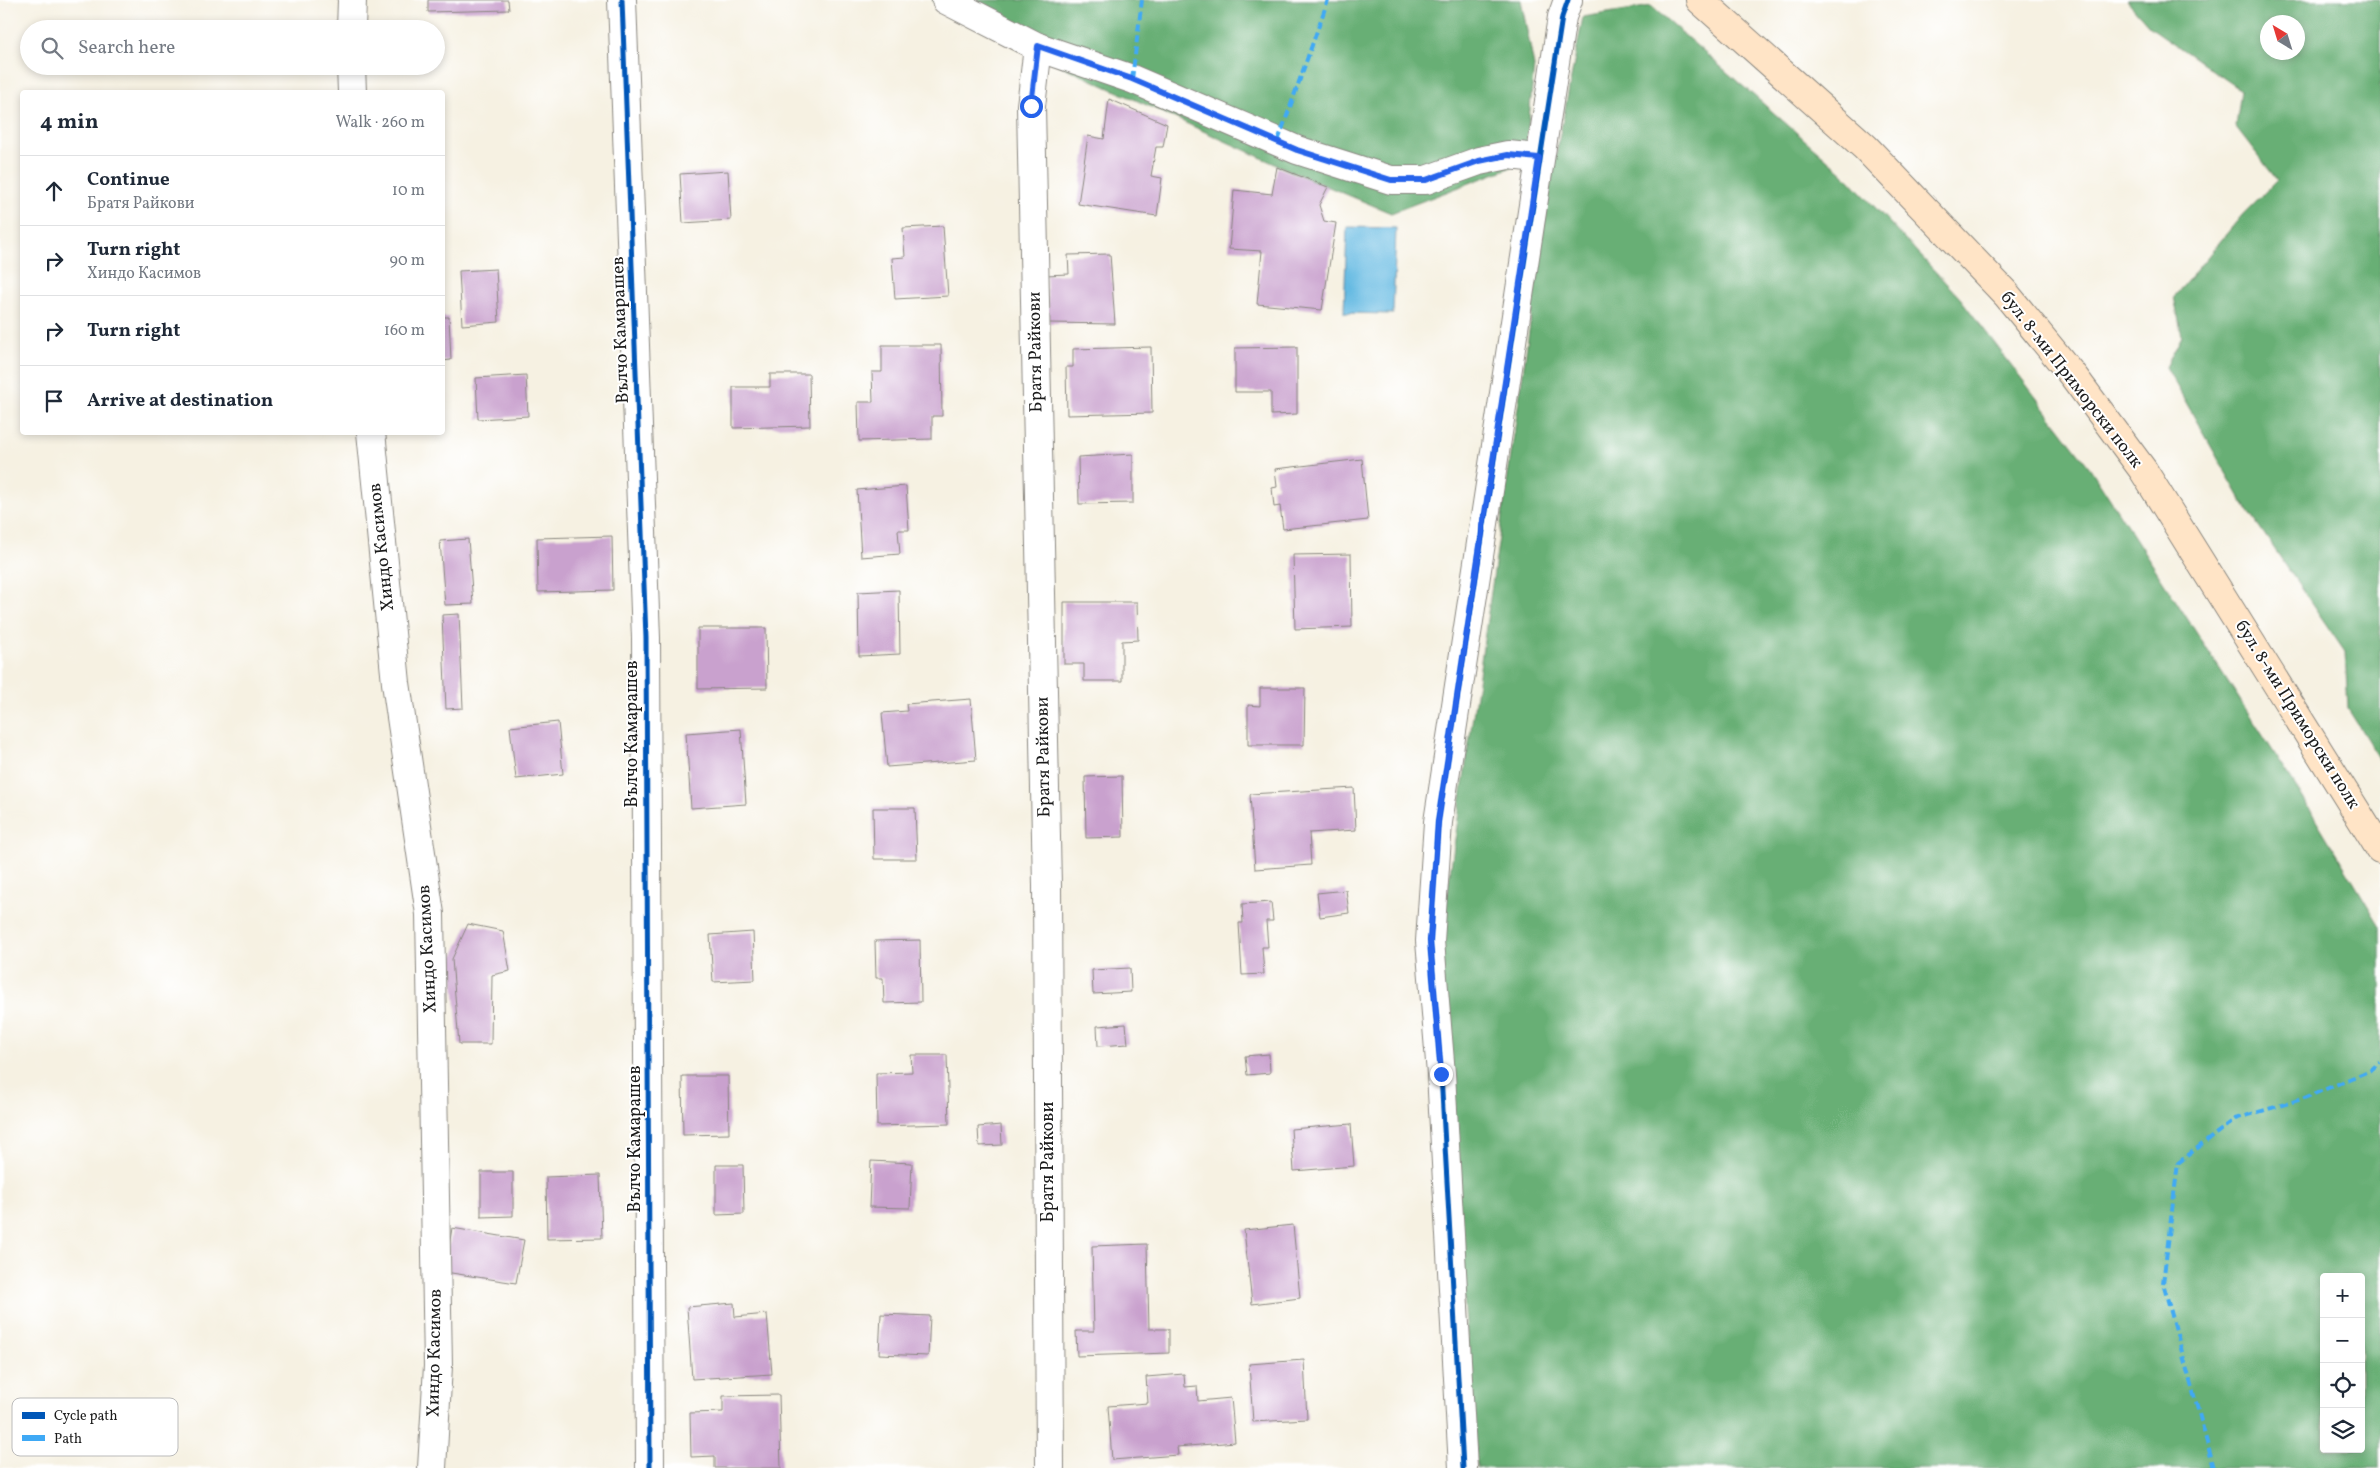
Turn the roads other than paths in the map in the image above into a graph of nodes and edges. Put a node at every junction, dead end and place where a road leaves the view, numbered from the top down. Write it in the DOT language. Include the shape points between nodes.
graph roads {
  1 [pos="352,0"];
  2 [pos="622,0"];
  3 [pos="946,0"];
  4 [pos="1568,0"];
  5 [pos="1700,0"];
  6 [pos="351,20"];
  7 [pos="1038,46"];
  8 [pos="351,75"];
  9 [pos="352,90"];
  10 [pos="1539,158"];
  11 [pos="371,435"];
  12 [pos="2380,850"];
  13 [pos="432,1468"];
  14 [pos="650,1468"];
  15 [pos="1050,1468"];
  16 [pos="1463,1468"];
  1 -- 6 [label="street"];
  2 -- 14 [label="street, Вълчо Камарашев" via="646,638"];
  3 -- 7 [label="street"];
  4 -- 10 [label="street" via="1562,17"];
  5 -- 12 [label="street, бул. 8-ми Приморски полк" via="1865,147 2006,294 2074,377 2142,470"];
  7 -- 10 [label="street" via="1132,79 1297,150 1391,180 1426,180 1479,161 1508,155"];
  7 -- 15 [label="street, Братя Райкови" via="1031,106 1047,886"];
  8 -- 9 [label="street"];
  10 -- 16 [label="street" via="1438,822 1430,941 1442,1084"];
  11 -- 13 [label="street, Хиндо Касимов" via="396,684 430,914 438,1366"];
}
